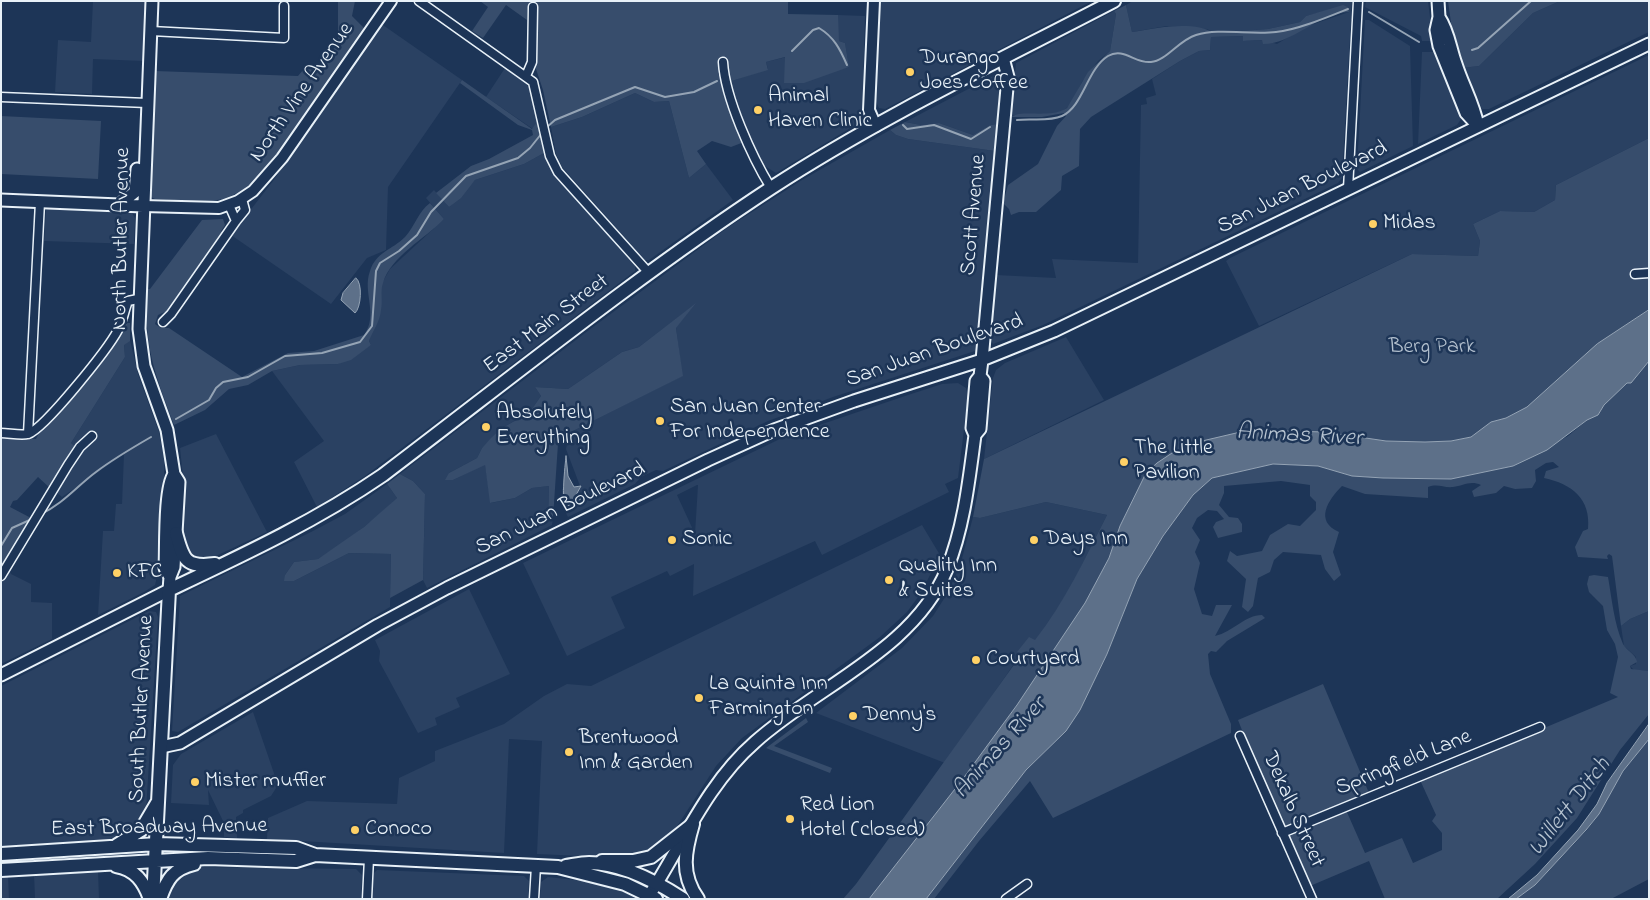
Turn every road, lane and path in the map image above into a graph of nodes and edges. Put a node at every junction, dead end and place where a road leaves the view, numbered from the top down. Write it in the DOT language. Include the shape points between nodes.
graph roads {
  1 [pos="152,1"];
  2 [pos="391,1"];
  3 [pos="419,1"];
  4 [pos="874,1"];
  5 [pos="1114,1"];
  6 [pos="1358,1"];
  7 [pos="1438,1"];
  8 [pos="284,6"];
  9 [pos="532,7"];
  10 [pos="151,31"];
  11 [pos="1649,44"];
  12 [pos="1003,58"];
  13 [pos="723,62"];
  14 [pos="526,76"];
  15 [pos="1,97"];
  16 [pos="147,103"];
  17 [pos="876,126"];
  18 [pos="1478,126"];
  19 [pos="145,149"];
  20 [pos="771,188"];
  21 [pos="1348,189"];
  22 [pos="1,200"];
  23 [pos="40,202"];
  24 [pos="236,202"];
  25 [pos="119,205"];
  26 [pos="143,206"];
  27 [pos="236,221"];
  28 [pos="649,273"];
  29 [pos="1649,273"];
  30 [pos="1636,274"];
  31 [pos="138,300"];
  32 [pos="164,322"];
  33 [pos="982,360"];
  34 [pos="1,433"];
  35 [pos="28,434"];
  36 [pos="92,436"];
  37 [pos="174,474"];
  38 [pos="176,533"];
  39 [pos="228,562"];
  40 [pos="1,576"];
  41 [pos="169,583"];
  42 [pos="1,675"];
  43 [pos="1540,727"];
  44 [pos="1240,736"];
  45 [pos="161,747"];
  46 [pos="158,801"];
  47 [pos="693,824"];
  48 [pos="1282,833"];
  49 [pos="157,844"];
  50 [pos="112,847"];
  51 [pos="1,854"];
  52 [pos="315,855"];
  53 [pos="220,858"];
  54 [pos="368,858"];
  55 [pos="156,861"];
  56 [pos="590,863"];
  57 [pos="101,865"];
  58 [pos="536,866"];
  59 [pos="558,867"];
  60 [pos="1,870"];
  61 [pos="657,884"];
  62 [pos="1027,884"];
  63 [pos="653,897"];
  64 [pos="151,899"];
  65 [pos="160,899"];
  66 [pos="367,899"];
  67 [pos="534,899"];
  68 [pos="683,899"];
  69 [pos="698,899"];
  70 [pos="1006,899"];
  71 [pos="1312,899"];
  1 -- 10 [label="main road, North Butler Avenue"];
  2 -- 24 [label="street, North Vine Avenue" via="272,172"];
  3 -- 14 [label="street"];
  4 -- 17 [label="street" via="869,110"];
  5 -- 12 [label="main road, East Main Street"];
  6 -- 21 [label="street"];
  7 -- 18 [label="main road" via="1436,30 1446,69 1466,113"];
  8 -- 10 [label="street" via="284,38"];
  9 -- 14 [label="street" via="532,62"];
  10 -- 16 [label="main road, North Butler Avenue"];
  11 -- 18 [label="main road, San Juan Boulevard"];
  12 -- 17 [label="main road, East Main Street"];
  12 -- 33 [label="main road, Scott Avenue" via="1008,77"];
  13 -- 20 [label="street" via="733,103"];
  14 -- 28 [label="street" via="535,86 550,156 558,172"];
  15 -- 16 [label="street"];
  16 -- 19 [label="main road, North Butler Avenue"];
  17 -- 20 [label="main road, East Main Street"];
  18 -- 21 [label="main road, San Juan Boulevard"];
  19 -- 25 [label="main road" via="137,165 135,192"];
  19 -- 26 [label="main road, North Butler Avenue"];
  20 -- 28 [label="main road, East Main Street"];
  21 -- 33 [label="main road, San Juan Boulevard" via="1054,331"];
  22 -- 23 [label="main road"];
  23 -- 25 [label="main road"];
  23 -- 35 [label="street"];
  24 -- 26 [label="street" via="210,208"];
  24 -- 27 [label="street"];
  24 -- 27 [label="street" via="245,210"];
  25 -- 26 [label="main road"];
  26 -- 31 [label="main road, North Butler Avenue"];
  27 -- 32 [label="street"];
  28 -- 39 [label="main road, East Main Street" via="351,497"];
  29 -- 30 [label="street"];
  31 -- 35 [label="street" via="128,302 119,329 74,390"];
  31 -- 37 [label="main road, North Butler Avenue" via="142,356 167,430"];
  33 -- 45 [label="main road, San Juan Boulevard" via="774,430 708,460 447,588 378,625 180,743"];
  33 -- 47 [label="main road, Scott Avenue" via="976,381 972,428 975,435 965,502 954,549 943,578 926,607 894,640 755,741 712,790"];
  34 -- 35 [label="street"];
  36 -- 40 [label="street" via="68,465"];
  37 -- 38 [label="main road, North Butler Avenue" via="179,482"];
  37 -- 41 [label="main road, North Butler Avenue" via="169,481 168,498 165,568"];
  38 -- 39 [label="main road" via="183,554 191,564"];
  38 -- 41 [label="main road, North Butler Avenue" via="174,568"];
  39 -- 41 [label="main road, East Main Street"];
  41 -- 42 [label="main road, East Main Street"];
  41 -- 45 [label="main road, South Butler Avenue"];
  43 -- 48 [label="street, Springfield Lane"];
  44 -- 48 [label="street, Dekalb Street"];
  45 -- 46 [label="main road, South Butler Avenue"];
  46 -- 49 [label="main road, South Butler Avenue"];
  46 -- 50 [label="main road" via="141,830"];
  47 -- 56 [label="main road" via="651,857"];
  47 -- 61 [label="main road, Scott Avenue"];
  47 -- 69 [label="main road" via="684,861 688,880"];
  48 -- 71 [label="street, Dekalb Street"];
  49 -- 50 [label="main road, East Broadway Avenue"];
  49 -- 52 [label="main road, East Broadway Avenue" via="296,848"];
  49 -- 55 [label="main road, South Butler Avenue"];
  50 -- 51 [label="main road, East Broadway Avenue"];
  52 -- 53 [label="main road, East Broadway Avenue" via="296,861"];
  52 -- 54 [label="main road, East Broadway Avenue"];
  53 -- 55 [label="main road, East Broadway Avenue"];
  53 -- 65 [label="main road" via="174,872 165,883"];
  54 -- 58 [label="main road, East Broadway Avenue"];
  54 -- 66 [label="street"];
  55 -- 57 [label="main road, East Broadway Avenue"];
  55 -- 64 [label="main road, South Butler Avenue"];
  56 -- 59 [label="main road, East Broadway Avenue"];
  56 -- 61 [label="main road, East Broadway Avenue" via="619,869"];
  57 -- 60 [label="main road, East Broadway Avenue"];
  57 -- 64 [label="main road" via="120,867 134,873"];
  58 -- 59 [label="main road, East Broadway Avenue"];
  58 -- 67 [label="street"];
  59 -- 63 [label="main road, East Broadway Avenue" via="616,881"];
  61 -- 63 [label="main road, Scott Avenue"];
  61 -- 68 [label="main road, East Broadway Avenue"];
  62 -- 70 [label="street"];
}
